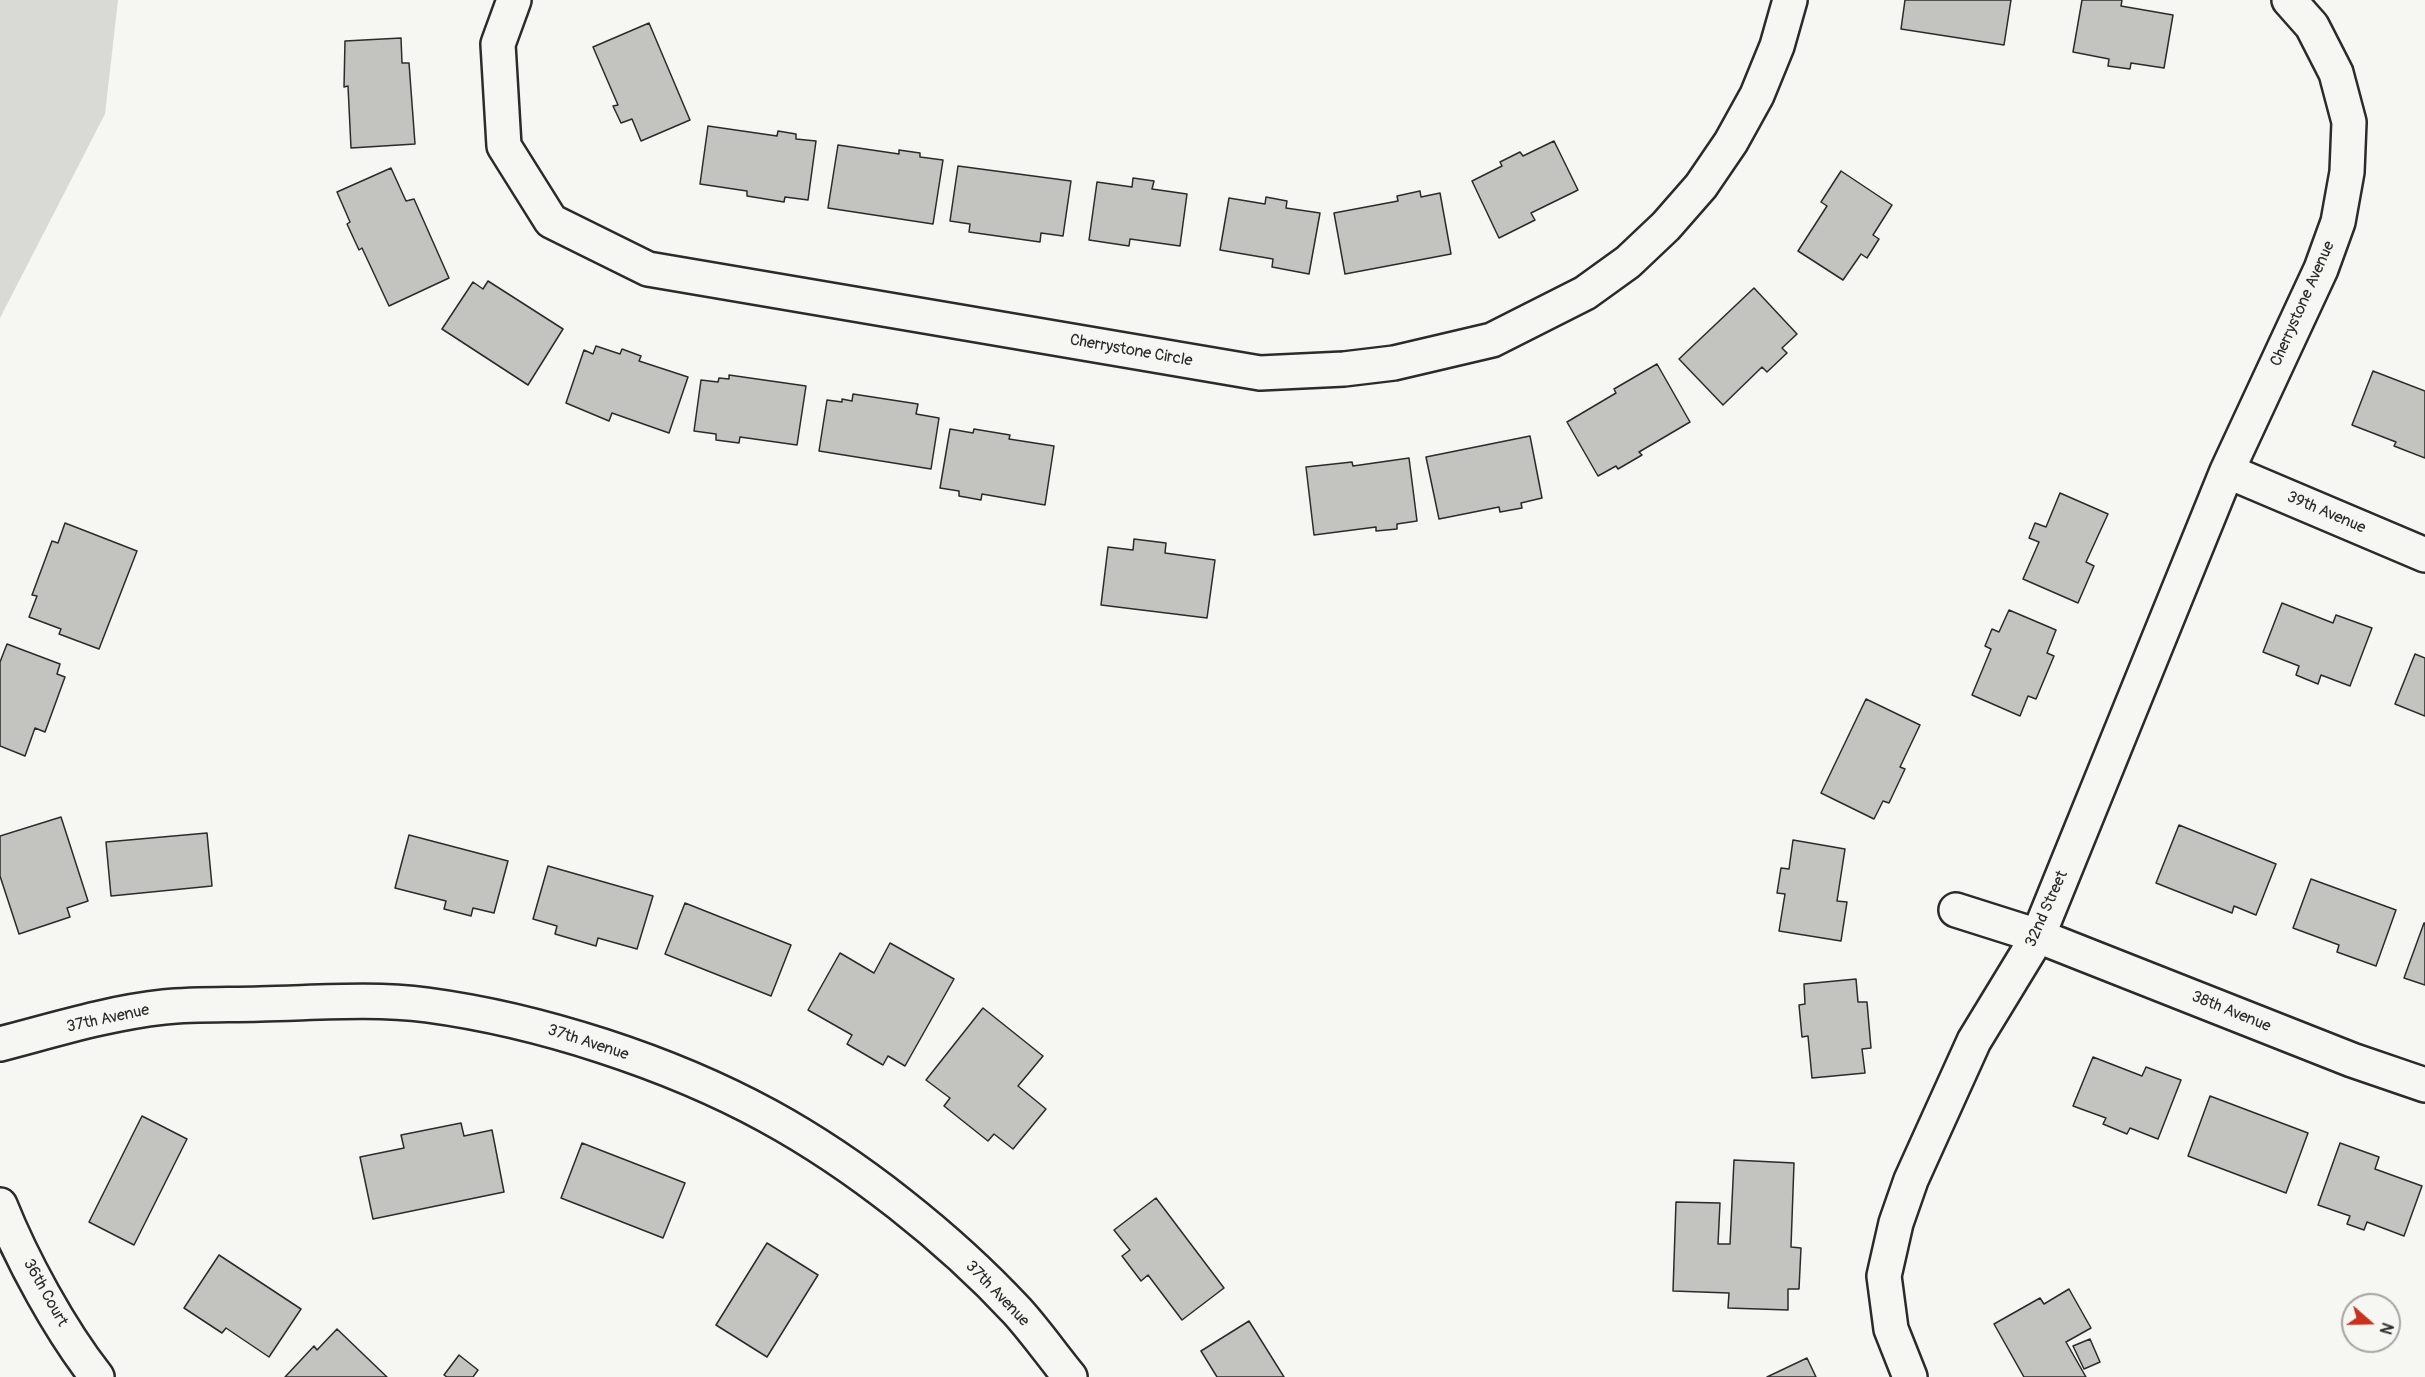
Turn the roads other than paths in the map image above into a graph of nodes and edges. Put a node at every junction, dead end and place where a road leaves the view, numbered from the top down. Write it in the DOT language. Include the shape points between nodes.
graph roads {
  1 [pos="514,0"];
  2 [pos="1790,0"];
  3 [pos="2289,0"];
  4 [pos="2227,471"];
  5 [pos="2425,555"];
  6 [pos="1956,910"];
  7 [pos="2038,936"];
  8 [pos="0,1044"];
  9 [pos="2425,1085"];
  10 [pos="0,1205"];
  11 [pos="97,1377"];
  12 [pos="1070,1377"];
  13 [pos="1910,1377"];
  1 -- 2 [label="street, Cherrystone Circle" via="498,44 504,146 551,221 648,269 1260,373 1394,363 1492,340 1584,293 1636,255 1701,186 1757,95"];
  3 -- 4 [label="street, Cherrystone Avenue" via="2312,26 2336,73 2349,122 2347,172 2338,222 2321,269"];
  4 -- 5 [label="street, 39th Avenue"];
  4 -- 7 [label="street, 32nd Street"];
  6 -- 7 [label="street, 38th Avenue"];
  7 -- 9 [label="street, 38th Avenue"];
  7 -- 13 [label="street, 32nd Street" via="1974,1041 1911,1180 1896,1223 1884,1276 1891,1329"];
  8 -- 12 [label="street, 37th Avenue" via="114,1015 165,1007 372,1001 475,1012 561,1034 628,1055 723,1093 770,1117 859,1174 943,1240 1018,1312"];
  10 -- 11 [label="street, 36th Court" via="57,1317"];
}
